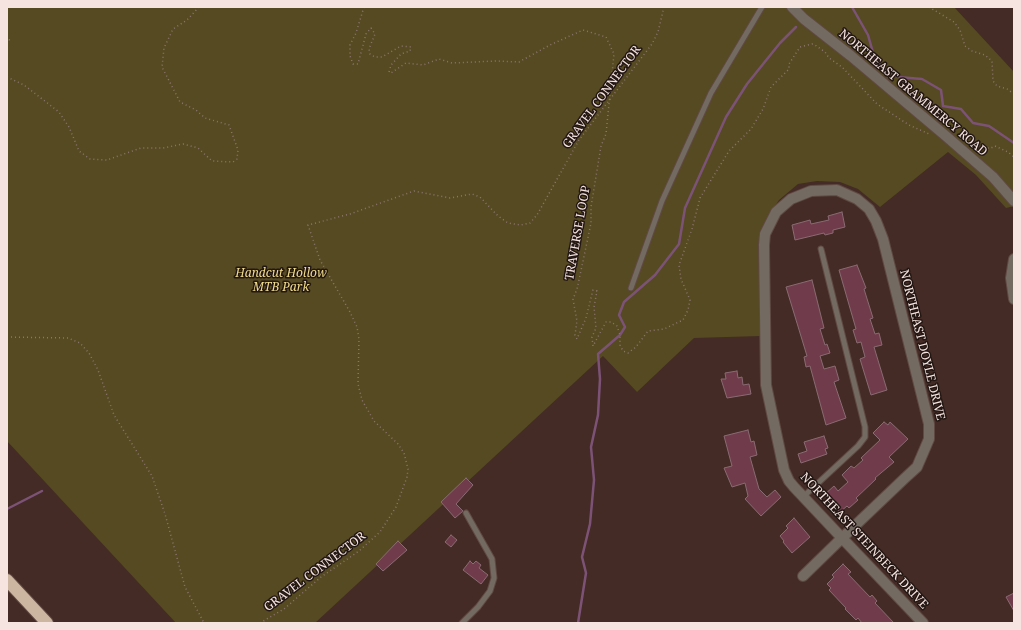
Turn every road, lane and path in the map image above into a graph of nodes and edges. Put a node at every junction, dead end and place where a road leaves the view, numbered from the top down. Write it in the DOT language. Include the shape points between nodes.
graph roads {
  1 [pos="199,7"];
  2 [pos="364,7"];
  3 [pos="664,7"];
  4 [pos="762,7"];
  5 [pos="792,7"];
  6 [pos="929,7"];
  7 [pos="7,36"];
  8 [pos="7,42"];
  9 [pos="7,77"];
  10 [pos="1014,94"];
  11 [pos="609,101"];
  12 [pos="942,133"];
  13 [pos="1014,157"];
  14 [pos="811,191"];
  15 [pos="1014,201"];
  16 [pos="821,249"];
  17 [pos="1014,259"];
  18 [pos="631,288"];
  19 [pos="1014,299"];
  20 [pos="7,337"];
  21 [pos="803,497"];
  22 [pos="466,513"];
  23 [pos="842,538"];
  24 [pos="803,576"];
  25 [pos="7,580"];
  26 [pos="47,623"];
  27 [pos="204,623"];
  28 [pos="260,623"];
  29 [pos="462,623"];
  30 [pos="923,623"];
  1 -- 9 [label="path" via="187,20 173,29 164,48 162,67 180,102 205,118 228,125 238,150 237,159 233,162 212,161 198,148 183,144 163,148 141,148 107,160 90,159 79,151 59,112 24,84"];
  2 -- 11 [label="path, TRAVERSE LOOP" via="350,45 353,64 358,64 366,34 372,28 374,34 369,49 370,54 375,57 382,57 400,46 411,47 410,51 401,54 391,65 391,73 406,63 423,65 439,58 452,63 519,62 572,34 583,30 596,33 606,37 614,54"];
  3 -- 11 [label="path, GRAVEL CONNECTOR" via="658,32 652,44"];
  4 -- 18 [label="lane" via="711,93 662,201"];
  5 -- 12 [label="street, NORTHEAST GRAMMERCY ROAD"];
  6 -- 10 [label="path" via="954,22 960,30 965,46 992,61 993,81 997,86 1007,88"];
  7 -- 8 [label="path" via="10,41"];
  11 -- 12 [label="path, TRAVERSE LOOP" via="606,134 601,146 591,207 591,223 573,299 577,321 575,335 578,339 595,290 596,328 592,345 604,323 609,321 616,326 620,335 622,351 628,353 648,332 664,329 684,320 690,300 681,279 679,265 700,198 729,151 751,129 763,109 771,87 789,69 789,64 800,47 812,44 825,52 877,104 909,125 931,135"];
  11 -- 28 [label="path, GRAVEL CONNECTOR" via="579,140 530,223 508,223 480,197 472,194 450,198 414,191 350,214 308,225 320,260 357,328 358,384 362,400 374,420 398,444 408,469 389,518 371,541 321,577 284,609"];
  12 -- 13 [label="path, TRAVERSE LOOP" via="948,129 982,148 995,146"];
  12 -- 15 [label="street, NORTHEAST GRAMMERCY ROAD" via="993,177"];
  14 -- 21 [label="street, NORTHEAST STEINBECK DRIVE" via="790,199 776,212 765,234 764,245 766,385 784,470 789,481"];
  14 -- 23 [label="street, NORTHEAST DOYLE DRIVE" via="837,190 857,199 869,209 876,221 883,239 929,424 929,439 917,467"];
  16 -- 21 [label="lane" via="865,427 865,436 858,446"];
  17 -- 19 [label="street" via="1011,278"];
  20 -- 27 [label="path" via="68,338 80,343 89,353 114,415 152,476 185,587"];
  21 -- 23 [label="street, NORTHEAST STEINBECK DRIVE"];
  22 -- 29 [label="lane" via="492,559 494,578 490,590 478,607"];
  23 -- 24 [label="street, NORTHEAST DOYLE DRIVE"];
  23 -- 30 [label="street, NORTHEAST STEINBECK DRIVE"];
  25 -- 26 [label="highway"];
}
